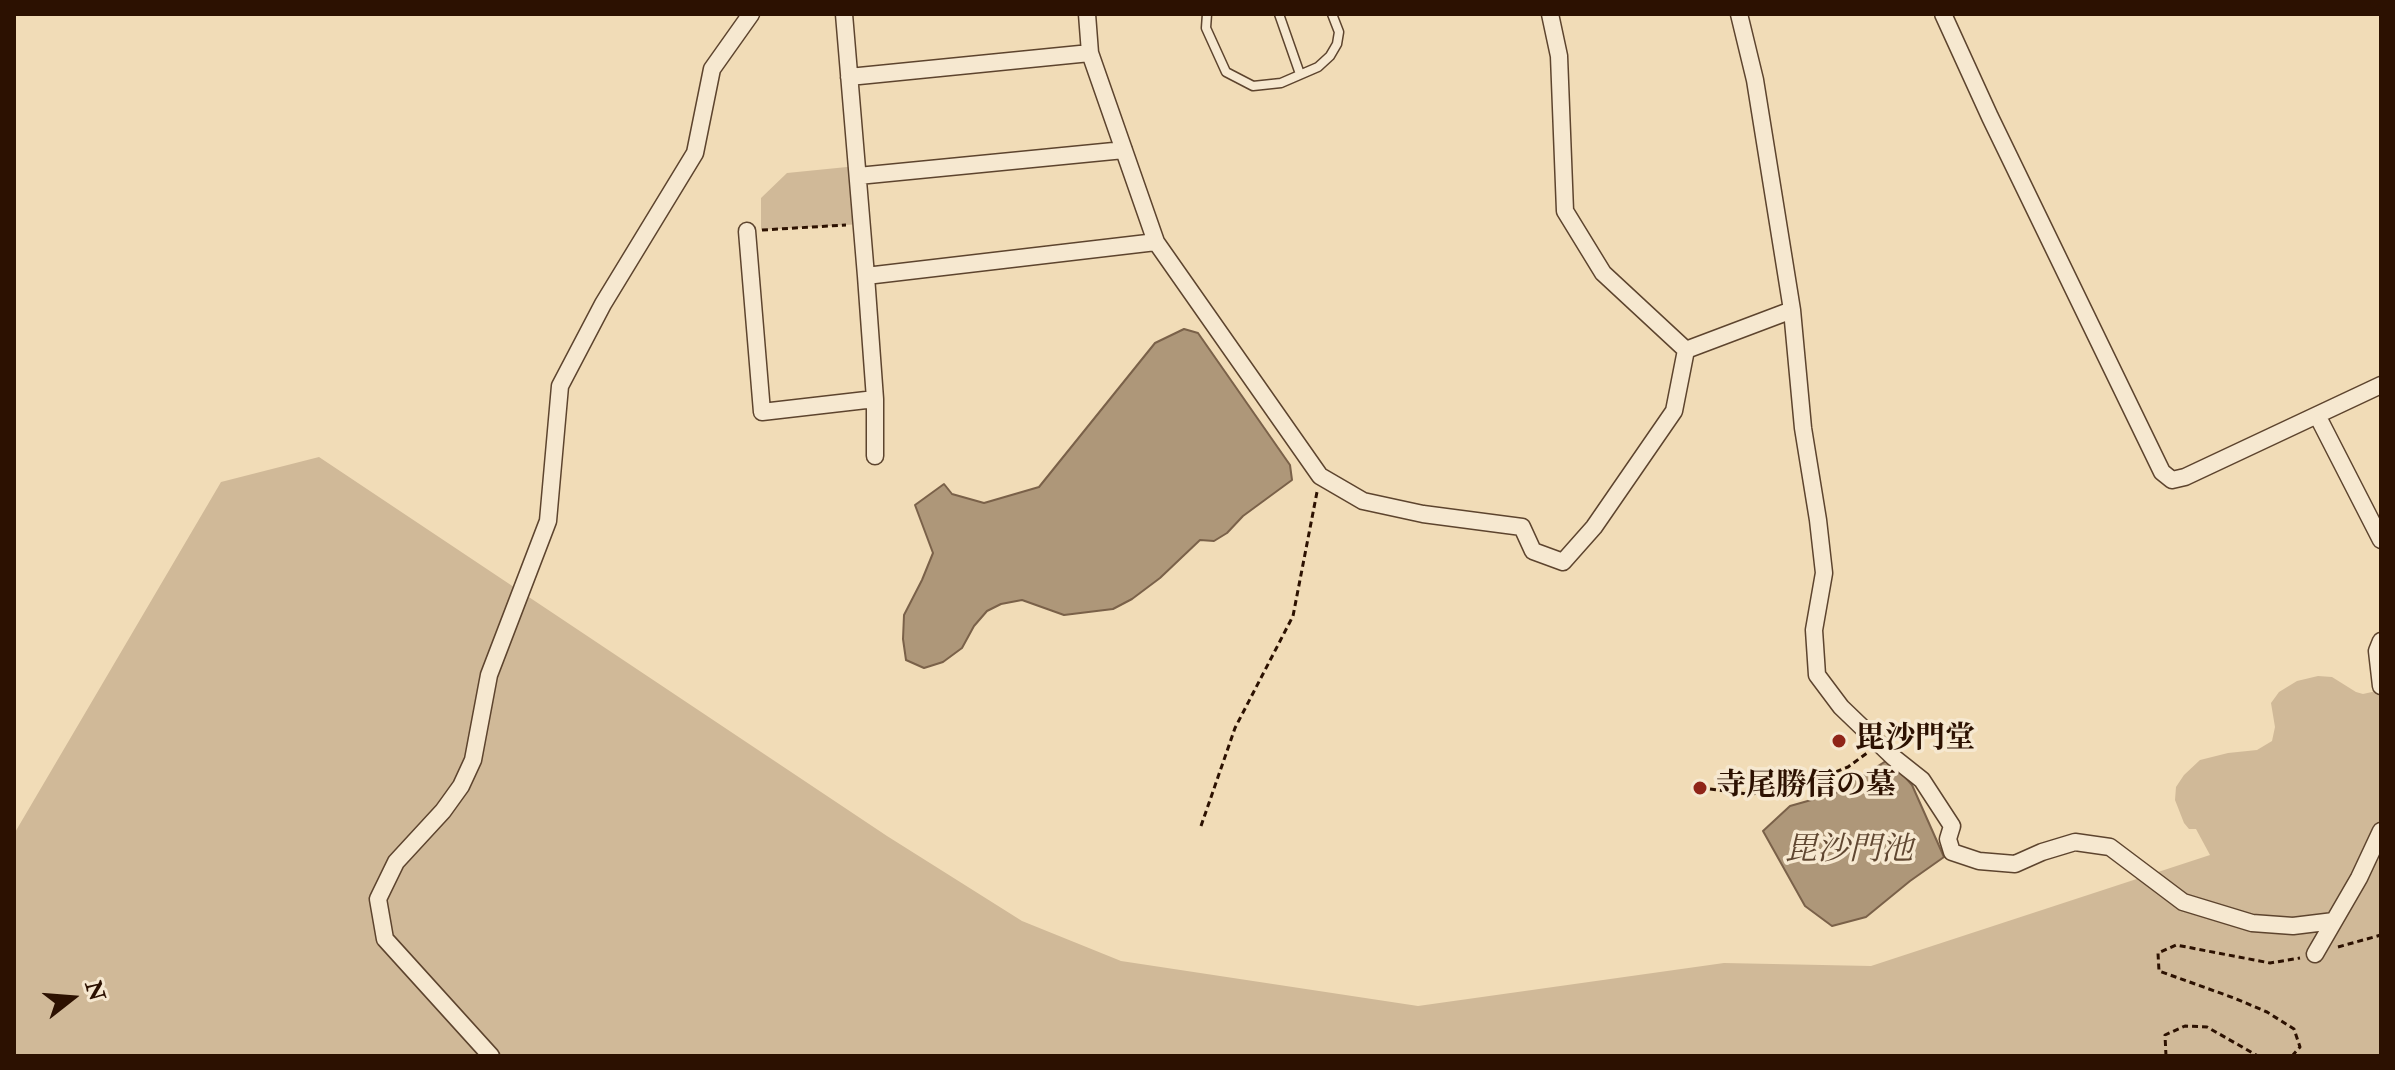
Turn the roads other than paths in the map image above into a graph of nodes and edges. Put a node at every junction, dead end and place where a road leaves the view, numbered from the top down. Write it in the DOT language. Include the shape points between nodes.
graph roads {
  1 [pos="751,14"];
  2 [pos="844,14"];
  3 [pos="1087,14"];
  4 [pos="1207,14"];
  5 [pos="1279,14"];
  6 [pos="1332,14"];
  7 [pos="1550,14"];
  8 [pos="1739,14"];
  9 [pos="1943,14"];
  10 [pos="1090,53"];
  11 [pos="1300,74"];
  12 [pos="849,77"];
  13 [pos="1124,150"];
  14 [pos="858,176"];
  15 [pos="747,231"];
  16 [pos="1156,242"];
  17 [pos="866,276"];
  18 [pos="1792,310"];
  19 [pos="1686,350"];
  20 [pos="2381,385"];
  21 [pos="875,399"];
  22 [pos="2318,417"];
  23 [pos="875,456"];
  24 [pos="2381,540"];
  25 [pos="2381,641"];
  26 [pos="2381,686"];
  27 [pos="2381,831"];
  28 [pos="2334,921"];
  29 [pos="2315,954"];
  30 [pos="491,1056"];
  1 -- 30 [label="street" via="712,69 695,153 560,386 548,521 489,675 473,760 443,811 396,862 378,899 385,939"];
  2 -- 12 [label="street"];
  3 -- 10 [label="street"];
  4 -- 11 [label="lane" via="1206,28 1226,72 1253,86 1281,83"];
  5 -- 11 [label="lane"];
  6 -- 11 [label="lane" via="1337,44 1318,67"];
  7 -- 19 [label="street" via="1559,56 1565,211 1603,273"];
  8 -- 18 [label="street" via="1755,80"];
  9 -- 22 [label="street" via="2162,472 2172,480 2185,477"];
  10 -- 12 [label="street"];
  10 -- 13 [label="street"];
  12 -- 14 [label="street"];
  13 -- 14 [label="street"];
  13 -- 16 [label="street"];
  14 -- 17 [label="street"];
  15 -- 21 [label="street" via="762,412"];
  16 -- 17 [label="street"];
  16 -- 19 [label="street" via="1320,476 1363,501 1522,527 1533,551 1563,562 1594,527 1674,411"];
  17 -- 21 [label="street"];
  18 -- 19 [label="street"];
  18 -- 28 [label="street" via="1824,573 1814,630 1817,675 1841,707 1922,780 1952,826 1952,852 2015,864 2075,842 2110,847 2183,902 2252,923"];
  20 -- 22 [label="street"];
  21 -- 23 [label="street"];
  22 -- 24 [label="street"];
  25 -- 26 [label="street"];
  27 -- 28 [label="street"];
  28 -- 29 [label="street"];
}
